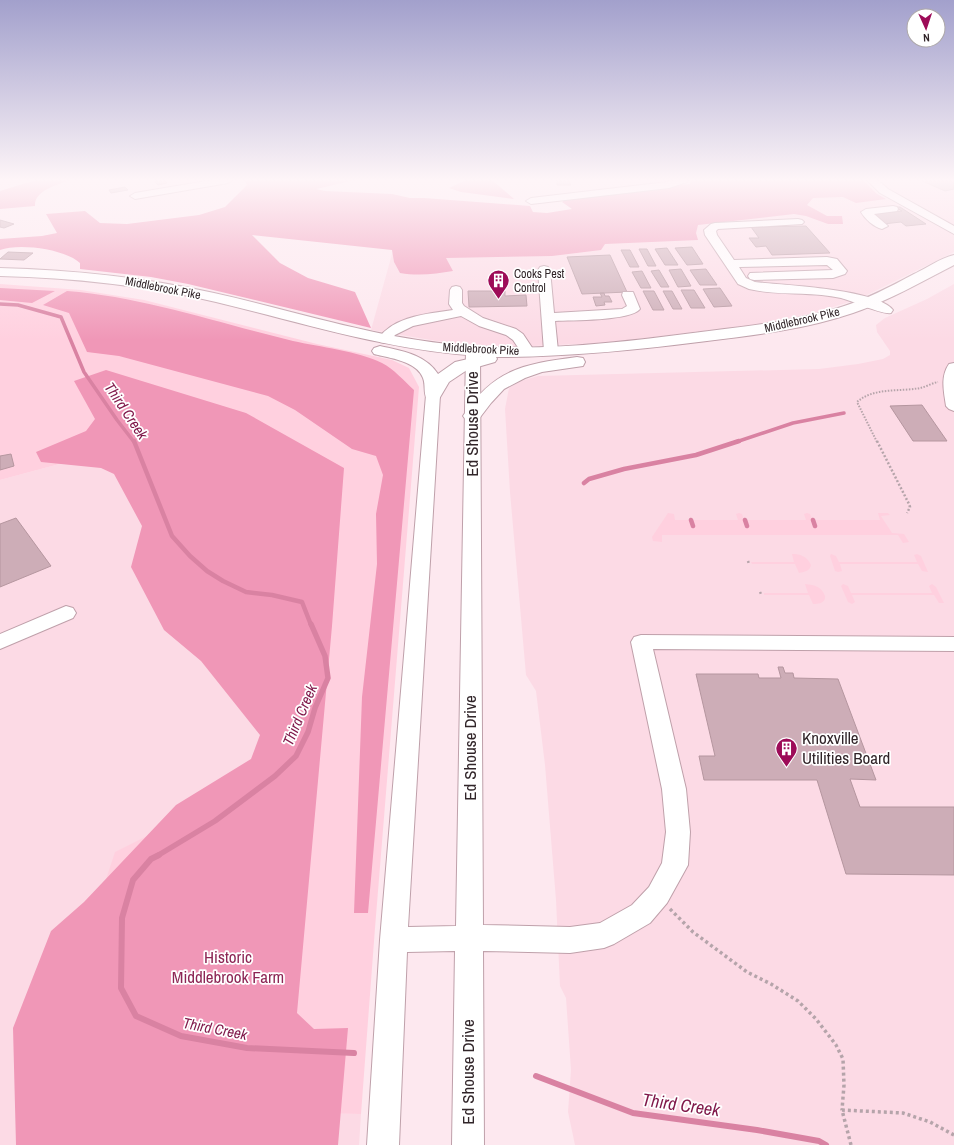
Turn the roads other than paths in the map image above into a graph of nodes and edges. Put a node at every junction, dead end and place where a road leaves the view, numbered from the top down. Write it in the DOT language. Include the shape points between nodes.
graph roads {
  1 [pos="711,233"];
  2 [pos="954,259"];
  3 [pos="731,264"];
  4 [pos="544,270"];
  5 [pos="0,272"];
  6 [pos="954,275"];
  7 [pos="739,277"];
  8 [pos="0,281"];
  9 [pos="456,290"];
  10 [pos="628,295"];
  11 [pos="868,302"];
  12 [pos="886,310"];
  13 [pos="462,312"];
  14 [pos="548,317"];
  15 [pos="817,318"];
  16 [pos="385,339"];
  17 [pos="354,345"];
  18 [pos="551,351"];
  19 [pos="528,352"];
  20 [pos="472,357"];
  21 [pos="586,361"];
  22 [pos="954,369"];
  23 [pos="433,395"];
  24 [pos="954,406"];
  25 [pos="472,416"];
  26 [pos="66,613"];
  27 [pos="0,642"];
  28 [pos="954,644"];
  29 [pos="469,938"];
  30 [pos="394,940"];
  31 [pos="382,1145"];
  32 [pos="468,1145"];
  1 -- 3 [label="street"];
  2 -- 11 [label="main road, Middlebrook Pike"];
  3 -- 7 [label="street"];
  3 -- 7 [label="street" via="828,261 833,262 841,271 833,274"];
  4 -- 14 [label="street"];
  5 -- 16 [label="main road, Middlebrook Pike" via="66,274 147,283"];
  6 -- 12 [label="main road, Middlebrook Pike"];
  7 -- 11 [label="street" via="753,286 841,294"];
  8 -- 17 [label="main road, Middlebrook Pike" via="96,286 135,292"];
  9 -- 13 [label="street" via="455,304"];
  10 -- 14 [label="street" via="633,309 624,313"];
  11 -- 12 [label="street"];
  11 -- 15 [label="main road, Middlebrook Pike"];
  12 -- 21 [label="main road, Middlebrook Pike" via="815,333 768,342 692,352"];
  13 -- 16 [label="street" via="397,326"];
  13 -- 19 [label="street" via="482,323 514,333"];
  14 -- 18 [label="street"];
  15 -- 18 [label="main road, Middlebrook Pike" via="685,340"];
  15 -- 20 [label="main road" via="768,334 719,342 597,354 487,359"];
  16 -- 20 [label="main road, Middlebrook Pike"];
  17 -- 20 [label="main road, Middlebrook Pike" via="416,356"];
  17 -- 23 [label="main road" via="406,357 425,369 433,381"];
  18 -- 19 [label="main road, Middlebrook Pike"];
  19 -- 20 [label="main road, Middlebrook Pike"];
  20 -- 21 [label="main road, Middlebrook Pike" via="514,364"];
  20 -- 23 [label="main road" via="442,379"];
  20 -- 25 [label="street, Ed Shouse Drive"];
  21 -- 25 [label="main road" via="535,368 516,375 489,393"];
  22 -- 24 [label="street" via="950,382"];
  23 -- 30 [label="street"];
  25 -- 29 [label="street, Ed Shouse Drive"];
  26 -- 27 [label="street"];
  28 -- 29 [label="street" via="641,642 674,789 678,832 675,865 658,895 641,914 604,935 570,940"];
  29 -- 30 [label="street"];
  29 -- 32 [label="street, Ed Shouse Drive"];
  30 -- 31 [label="street"];
}
